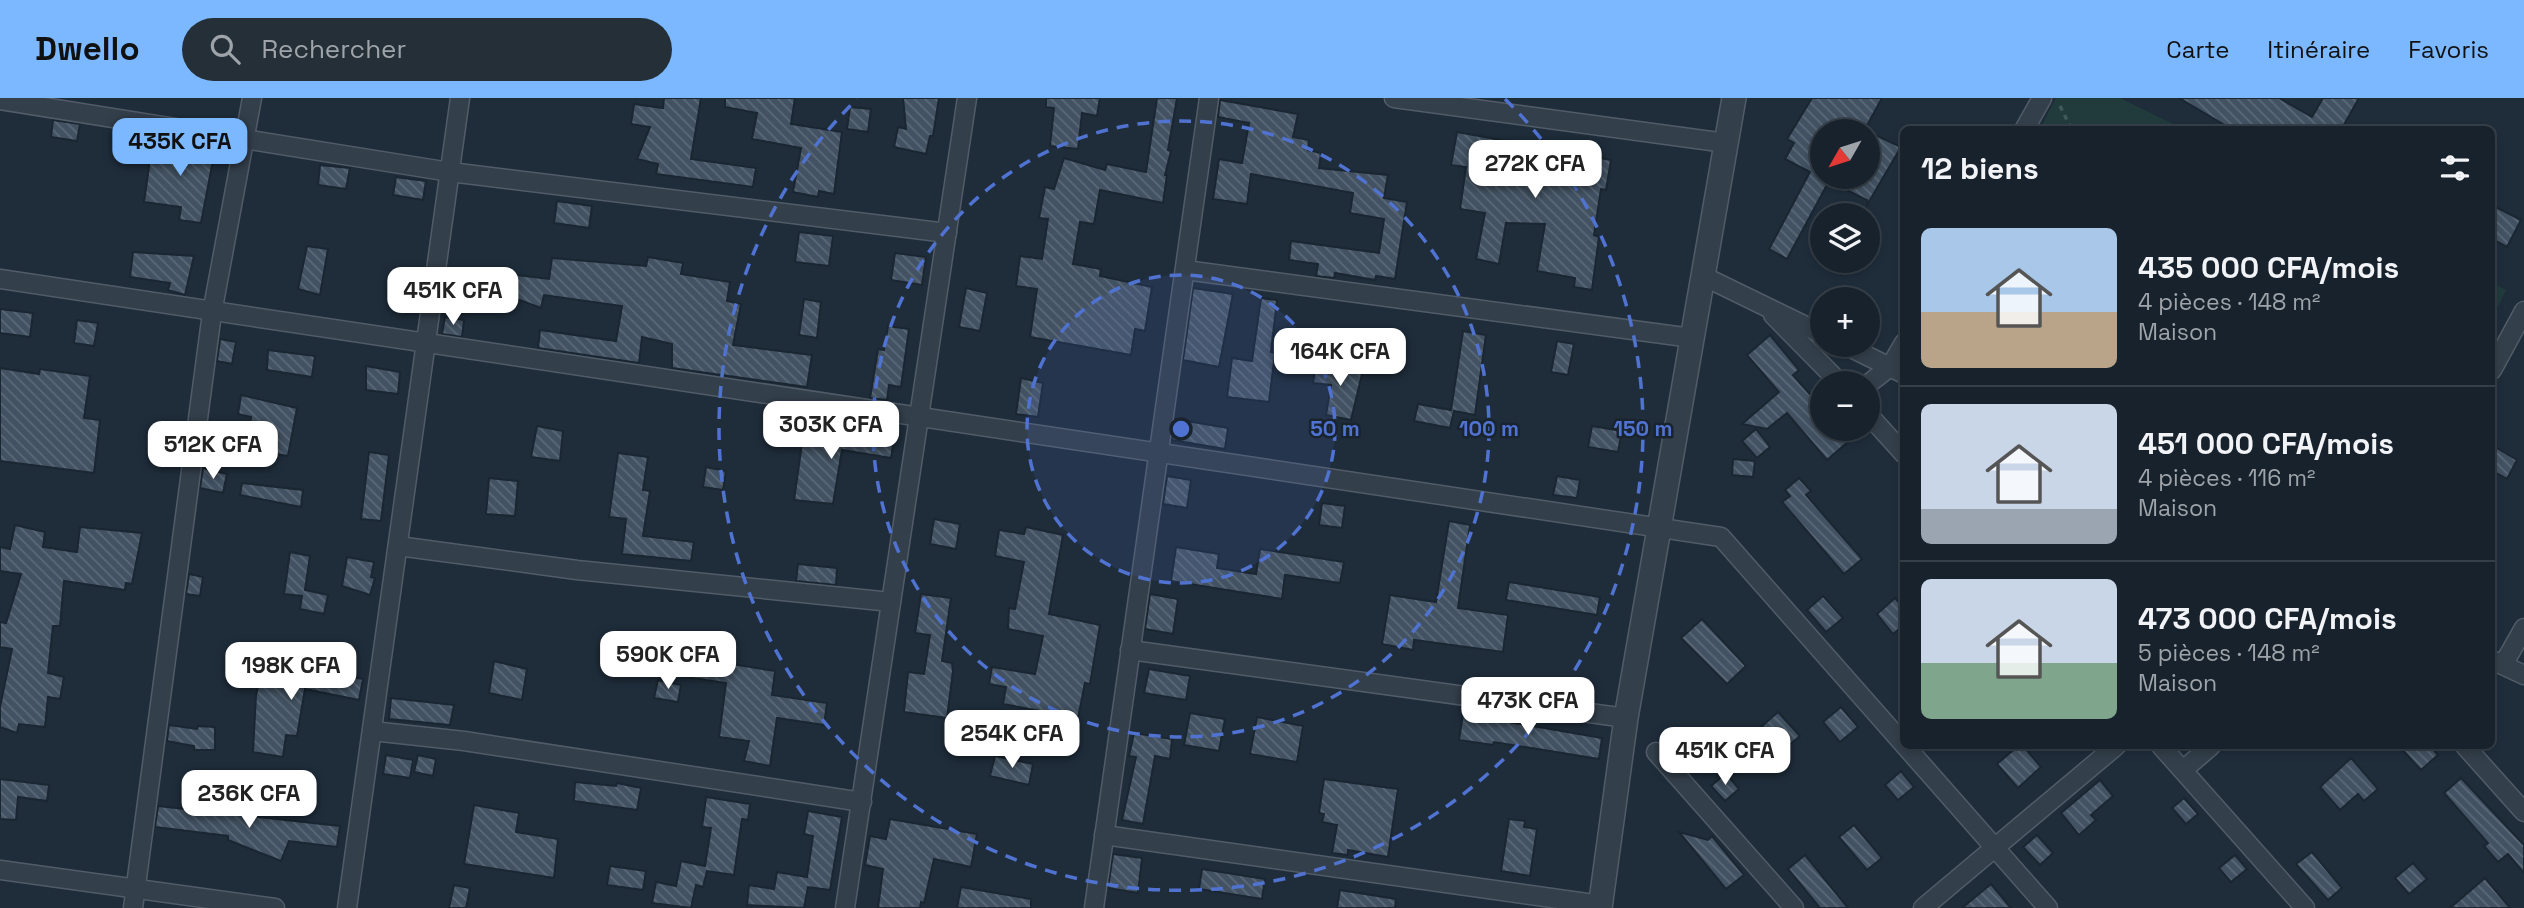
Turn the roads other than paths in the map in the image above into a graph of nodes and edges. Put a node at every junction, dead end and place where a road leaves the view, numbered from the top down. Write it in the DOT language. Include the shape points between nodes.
graph roads {
  1 [pos="252,98"];
  2 [pos="460,98"];
  3 [pos="967,98"];
  4 [pos="1209,98"];
  5 [pos="1394,98"];
  6 [pos="1734,98"];
  7 [pos="2042,98"];
  8 [pos="1,103"];
  9 [pos="2026,126"];
  10 [pos="245,136"];
  11 [pos="1726,143"];
  12 [pos="450,172"];
  13 [pos="947,233"];
  14 [pos="1185,270"];
  15 [pos="1703,276"];
  16 [pos="0,279"];
  17 [pos="1763,305"];
  18 [pos="2524,311"];
  19 [pos="212,313"];
  20 [pos="1810,328"];
  21 [pos="1692,338"];
  22 [pos="426,343"];
  23 [pos="1869,357"];
  24 [pos="2495,364"];
  25 [pos="1897,370"];
  26 [pos="1828,371"];
  27 [pos="1880,378"];
  28 [pos="919,417"];
  29 [pos="1880,427"];
  30 [pos="1900,450"];
  31 [pos="1158,453"];
  32 [pos="1659,528"];
  33 [pos="398,546"];
  34 [pos="891,602"];
  35 [pos="2524,628"];
  36 [pos="1130,650"];
  37 [pos="2497,663"];
  38 [pos="2524,676"];
  39 [pos="1626,718"];
  40 [pos="372,731"];
  41 [pos="1900,741"];
  42 [pos="1907,749"];
  43 [pos="2112,749"];
  44 [pos="2164,749"];
  45 [pos="2208,749"];
  46 [pos="2468,749"];
  47 [pos="1656,752"];
  48 [pos="2183,770"];
  49 [pos="862,802"];
  50 [pos="2524,812"];
  51 [pos="1104,835"];
  52 [pos="1994,848"];
  53 [pos="0,870"];
  54 [pos="136,889"];
  55 [pos="1600,907"];
  56 [pos="133,908"];
  57 [pos="275,908"];
  58 [pos="347,908"];
  59 [pos="845,908"];
  60 [pos="1094,908"];
  61 [pos="1794,908"];
  62 [pos="1923,908"];
  63 [pos="2048,908"];
  64 [pos="2305,908"];
  1 -- 10 [label="street"];
  2 -- 12 [label="street"];
  3 -- 13 [label="street"];
  4 -- 14 [label="street"];
  5 -- 11 [label="street"];
  6 -- 11 [label="street"];
  7 -- 9 [label="street"];
  8 -- 10 [label="street"];
  10 -- 12 [label="street"];
  10 -- 19 [label="street"];
  11 -- 15 [label="street"];
  12 -- 13 [label="street"];
  12 -- 22 [label="street"];
  13 -- 28 [label="street"];
  14 -- 21 [label="street"];
  14 -- 31 [label="street"];
  15 -- 17 [label="street"];
  15 -- 21 [label="street"];
  16 -- 19 [label="street"];
  17 -- 20 [label="street"];
  17 -- 26 [label="street"];
  18 -- 24 [label="street"];
  19 -- 22 [label="street"];
  19 -- 54 [label="street"];
  21 -- 32 [label="street"];
  22 -- 28 [label="street"];
  22 -- 33 [label="street"];
  23 -- 25 [label="street"];
  25 -- 27 [label="street"];
  28 -- 31 [label="street"];
  28 -- 34 [label="street"];
  29 -- 30 [label="street"];
  31 -- 32 [label="street"];
  31 -- 36 [label="street"];
  32 -- 39 [label="street"];
  32 -- 41 [label="street" via="1721,537"];
  33 -- 34 [label="street" via="577,570"];
  33 -- 40 [label="street"];
  34 -- 49 [label="street"];
  35 -- 37 [label="street"];
  36 -- 39 [label="street"];
  36 -- 51 [label="street"];
  37 -- 38 [label="street"];
  39 -- 55 [label="street"];
  40 -- 49 [label="street"];
  40 -- 58 [label="street"];
  42 -- 52 [label="street"];
  43 -- 52 [label="street"];
  44 -- 48 [label="street"];
  45 -- 48 [label="street"];
  46 -- 50 [label="street"];
  47 -- 61 [label="street"];
  48 -- 64 [label="street"];
  49 -- 59 [label="street"];
  51 -- 55 [label="street"];
  51 -- 60 [label="street"];
  52 -- 62 [label="street"];
  52 -- 63 [label="street"];
  53 -- 54 [label="street"];
  54 -- 56 [label="street"];
  54 -- 57 [label="street"];
}
